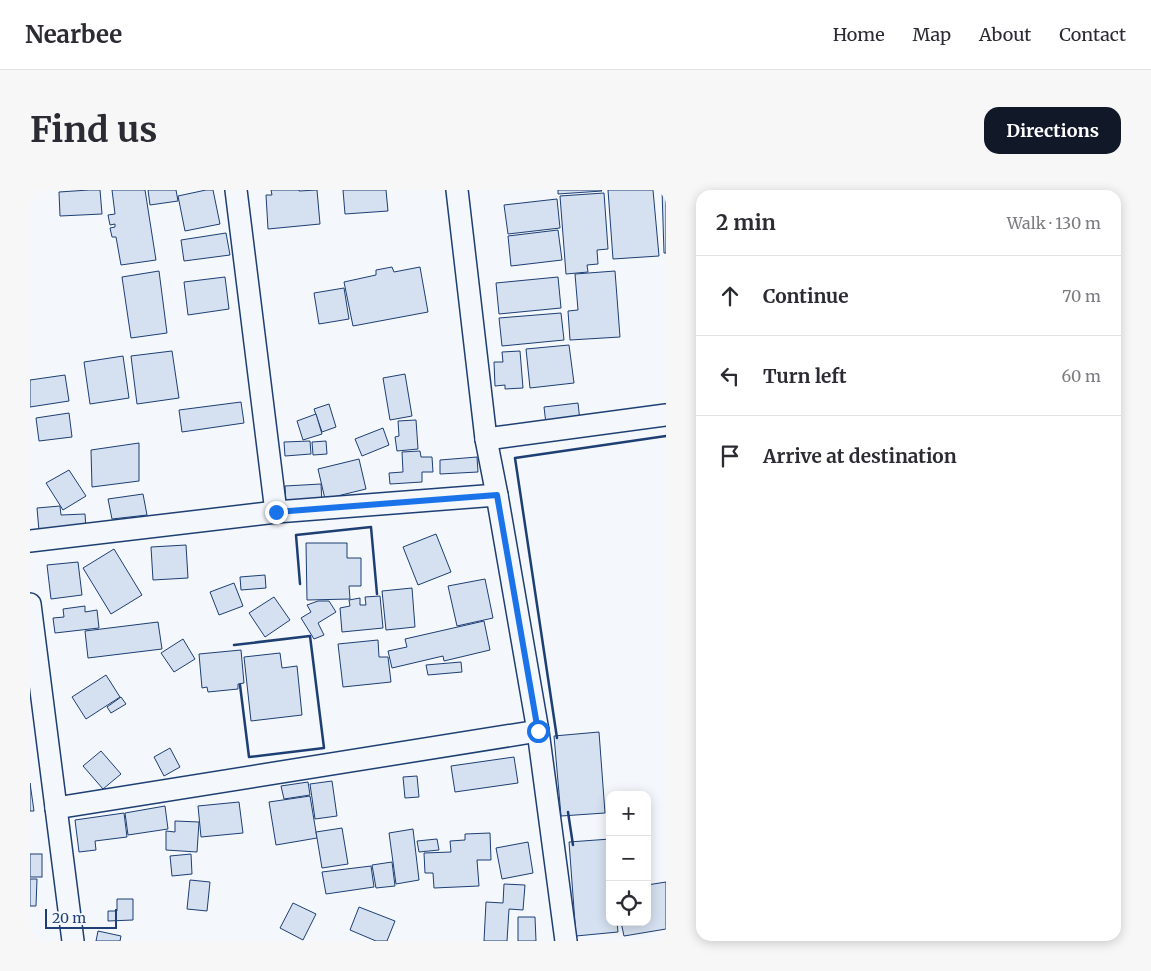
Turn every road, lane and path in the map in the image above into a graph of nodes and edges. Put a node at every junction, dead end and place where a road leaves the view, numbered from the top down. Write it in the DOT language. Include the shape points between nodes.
graph roads {
  1 [pos="236,190"];
  2 [pos="462,195"];
  3 [pos="666,415"];
  4 [pos="486,439"];
  5 [pos="497,495"];
  6 [pos="276,512"];
  7 [pos="30,541"];
  8 [pos="30,604"];
  9 [pos="538,731"];
  10 [pos="56,808"];
  11 [pos="73,941"];
  12 [pos="566,941"];
  1 -- 6 [label="street"];
  2 -- 4 [label="street"];
  3 -- 4 [label="street"];
  4 -- 5 [label="street"];
  5 -- 6 [label="street"];
  5 -- 9 [label="street"];
  6 -- 7 [label="street"];
  8 -- 10 [label="street"];
  9 -- 10 [label="street"];
  9 -- 12 [label="street"];
  10 -- 11 [label="street"];
}
